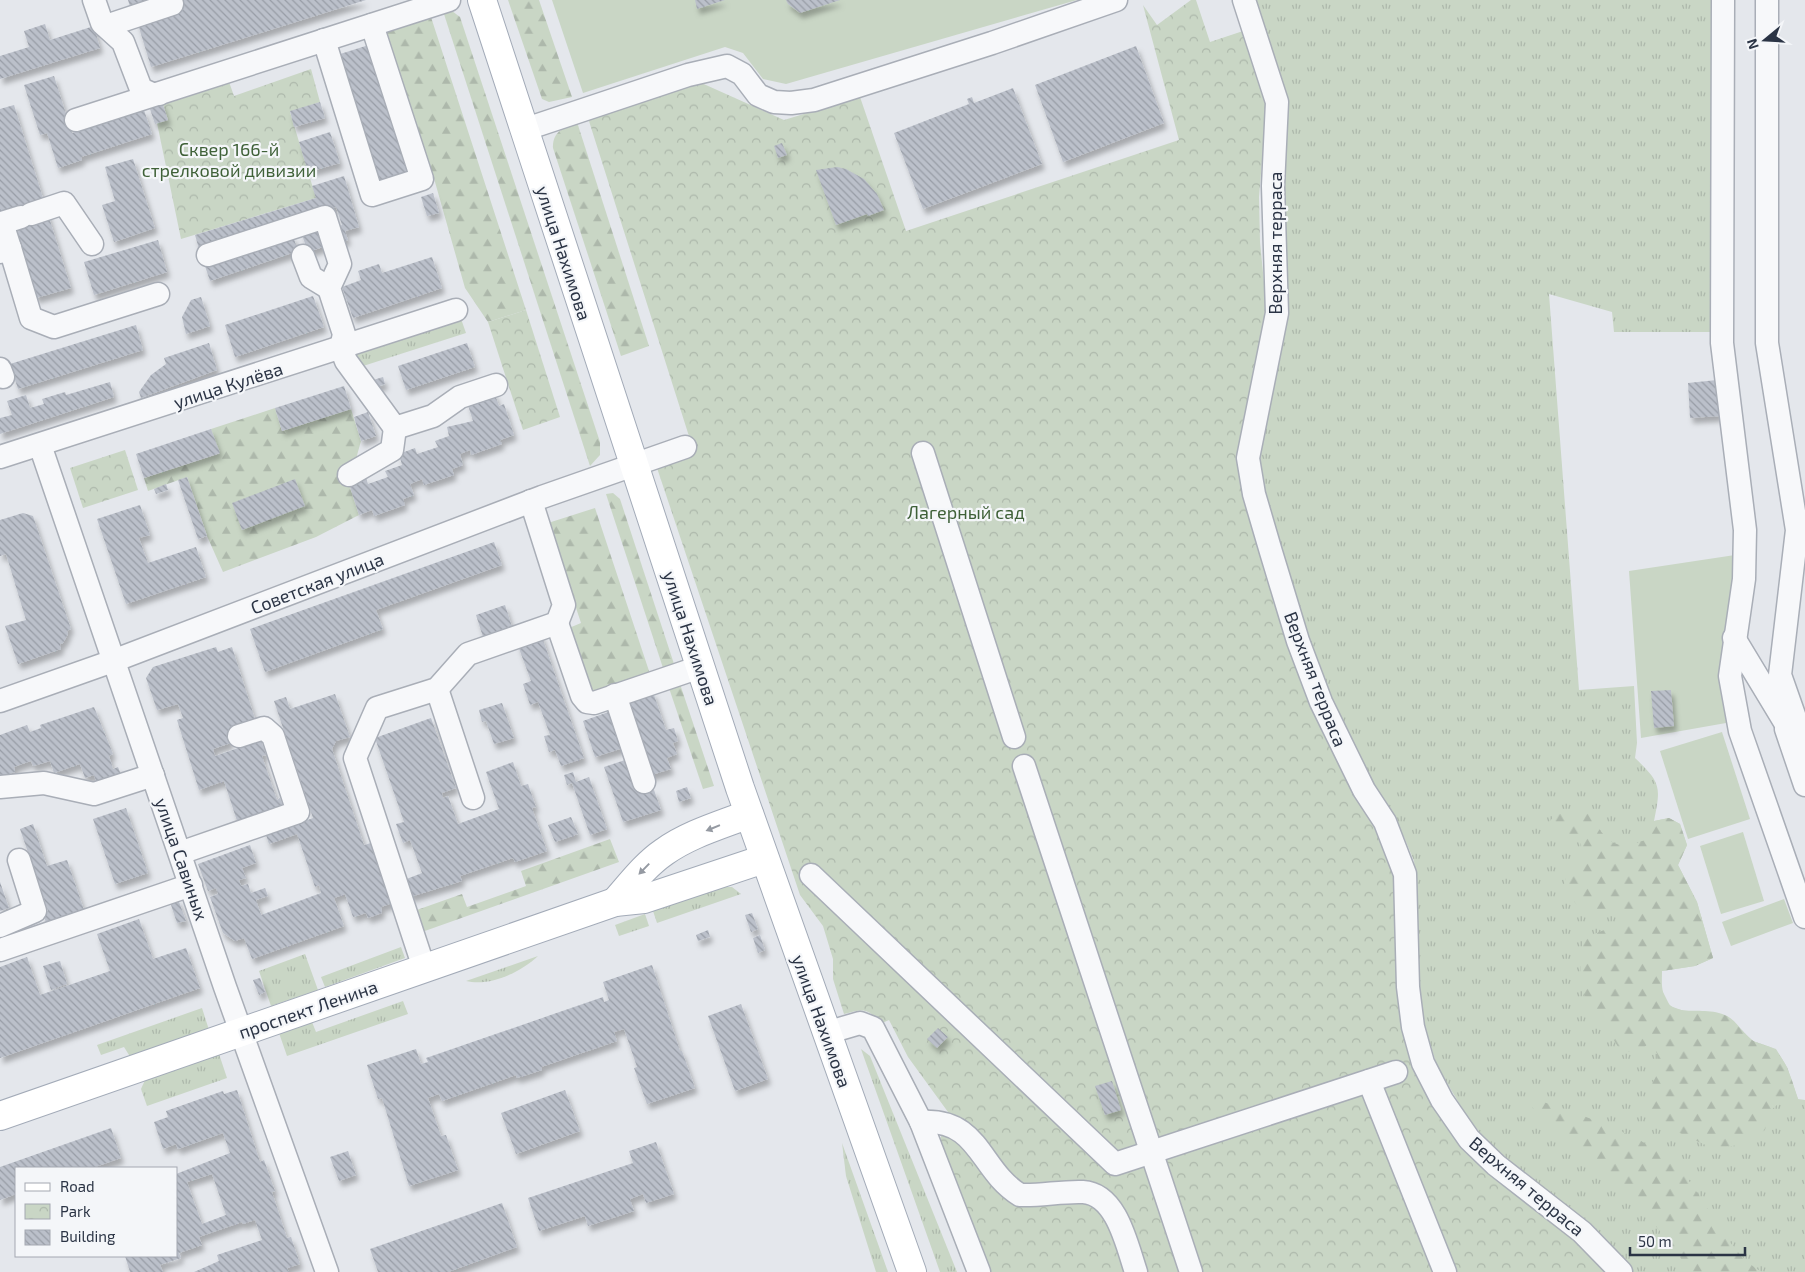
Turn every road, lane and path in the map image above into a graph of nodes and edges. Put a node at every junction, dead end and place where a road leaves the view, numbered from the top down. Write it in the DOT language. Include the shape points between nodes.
graph roads {
  1 [pos="449,0"];
  2 [pos="482,0"];
  3 [pos="1116,0"];
  4 [pos="1244,0"];
  5 [pos="1723,0"];
  6 [pos="1768,0"];
  7 [pos="172,4"];
  8 [pos="407,6"];
  9 [pos="100,14"];
  10 [pos="372,25"];
  11 [pos="324,40"];
  12 [pos="160,94"];
  13 [pos="76,120"];
  14 [pos="523,130"];
  15 [pos="11,232"];
  16 [pos="92,244"];
  17 [pos="208,256"];
  18 [pos="303,256"];
  19 [pos="329,288"];
  20 [pos="158,294"];
  21 [pos="456,310"];
  22 [pos="341,348"];
  23 [pos="496,385"];
  24 [pos="395,428"];
  25 [pos="40,445"];
  26 [pos="685,447"];
  27 [pos="923,453"];
  28 [pos="0,457"];
  29 [pos="634,464"];
  30 [pos="349,476"];
  31 [pos="531,501"];
  32 [pos="557,623"];
  33 [pos="1734,638"];
  34 [pos="113,661"];
  35 [pos="700,667"];
  36 [pos="437,688"];
  37 [pos="615,695"];
  38 [pos="0,701"];
  39 [pos="1781,716"];
  40 [pos="239,736"];
  41 [pos="1014,737"];
  42 [pos="1805,746"];
  43 [pos="1805,752"];
  44 [pos="1024,766"];
  45 [pos="153,775"];
  46 [pos="644,782"];
  47 [pos="1805,785"];
  48 [pos="0,787"];
  49 [pos="473,798"];
  50 [pos="749,814"];
  51 [pos="678,843"];
  52 [pos="180,853"];
  53 [pos="764,859"];
  54 [pos="19,860"];
  55 [pos="811,875"];
  56 [pos="695,882"];
  57 [pos="191,885"];
  58 [pos="616,902"];
  59 [pos="1805,917"];
  60 [pos="0,926"];
  61 [pos="0,950"];
  62 [pos="424,968"];
  63 [pos="241,1032"];
  64 [pos="826,1032"];
  65 [pos="1396,1072"];
  66 [pos="1369,1080"];
  67 [pos="0,1116"];
  68 [pos="921,1122"];
  69 [pos="1152,1151"];
  70 [pos="327,1272"];
  71 [pos="912,1272"];
  72 [pos="979,1272"];
  73 [pos="1136,1272"];
  74 [pos="1191,1272"];
  75 [pos="1445,1272"];
  76 [pos="1621,1272"];
  1 -- 8 [label="street"];
  2 -- 14 [label="main road, улица Нахимова"];
  3 -- 14 [label="street" via="992,44 814,100 774,102 758,94 742,74 720,66"];
  4 -- 76 [label="street, Верхняя терраса" via="1277,102 1273,186 1277,313 1248,458 1254,494 1298,641 1321,702 1364,790 1388,829 1405,874 1408,987 1413,1027 1423,1063 1442,1100 1468,1139 1582,1232"];
  5 -- 33 [label="street" via="1722,343 1745,530 1744,579"];
  6 -- 42 [label="street" via="1767,343 1797,530 1780,675"];
  7 -- 9 [label="street"];
  8 -- 10 [label="street"];
  9 -- 12 [label="street" via="123,42 141,89"];
  10 -- 11 [label="street"];
  10 -- 11 [label="street" via="422,179 372,195"];
  11 -- 12 [label="street"];
  12 -- 13 [label="street"];
  14 -- 29 [label="main road, улица Нахимова"];
  15 -- 16 [label="street" via="64,203"];
  15 -- 20 [label="street" via="32,318 54,327"];
  17 -- 19 [label="street" via="325,217 340,264"];
  18 -- 19 [label="street" via="311,277"];
  19 -- 22 [label="street" via="344,334"];
  21 -- 22 [label="street, улица Кулёва"];
  22 -- 24 [label="street" via="353,372"];
  22 -- 25 [label="street, улица Кулёва"];
  23 -- 24 [label="street" via="460,397 433,416"];
  24 -- 30 [label="street" via="392,450"];
  25 -- 28 [label="street, улица Кулёва"];
  25 -- 34 [label="street, улица Савиных"];
  26 -- 29 [label="street, Советская улица"];
  27 -- 41 [label="street"];
  29 -- 31 [label="street, Советская улица"];
  29 -- 35 [label="main road, улица Нахимова"];
  31 -- 32 [label="street" via="564,605"];
  31 -- 34 [label="street, Советская улица"];
  32 -- 36 [label="street" via="468,654"];
  32 -- 37 [label="street" via="583,699 591,703"];
  33 -- 39 [label="street"];
  33 -- 59 [label="street" via="1730,676 1740,731"];
  34 -- 38 [label="street, Советская улица"];
  34 -- 45 [label="street, улица Савиных"];
  35 -- 37 [label="street"];
  35 -- 50 [label="main road, улица Нахимова"];
  36 -- 49 [label="street"];
  36 -- 62 [label="street" via="377,708 355,758"];
  37 -- 46 [label="street"];
  39 -- 43 [label="street"];
  39 -- 47 [label="street"];
  40 -- 52 [label="street" via="264,728 273,736 298,812"];
  44 -- 69 [label="street"];
  45 -- 48 [label="street" via="94,794 44,783"];
  45 -- 52 [label="street, улица Савиных"];
  50 -- 51 [label="main road, one-way"];
  50 -- 53 [label="main road, улица Нахимова"];
  51 -- 56 [label="main road" via="691,848 700,860"];
  51 -- 58 [label="main road, one-way" via="646,866"];
  52 -- 57 [label="street, улица Савиных"];
  53 -- 56 [label="main road, проспект Ленина"];
  53 -- 64 [label="main road, улица Нахимова"];
  54 -- 60 [label="street" via="36,911"];
  55 -- 69 [label="street" via="1115,1164"];
  56 -- 58 [label="main road, проспект Ленина" via="644,899"];
  57 -- 61 [label="street"];
  57 -- 63 [label="street, улица Савиных"];
  58 -- 62 [label="main road, проспект Ленина"];
  62 -- 63 [label="main road, проспект Ленина"];
  63 -- 67 [label="main road, проспект Ленина"];
  63 -- 70 [label="street, улица Савиных"];
  64 -- 68 [label="street" via="860,1023 873,1028"];
  64 -- 71 [label="main road, улица Нахимова"];
  65 -- 66 [label="street"];
  66 -- 69 [label="street"];
  66 -- 75 [label="street"];
  68 -- 72 [label="street"];
  68 -- 73 [label="street" via="935,1120 957,1127 1004,1182 1020,1195 1084,1192 1101,1200 1113,1213"];
  69 -- 74 [label="street"];
}
